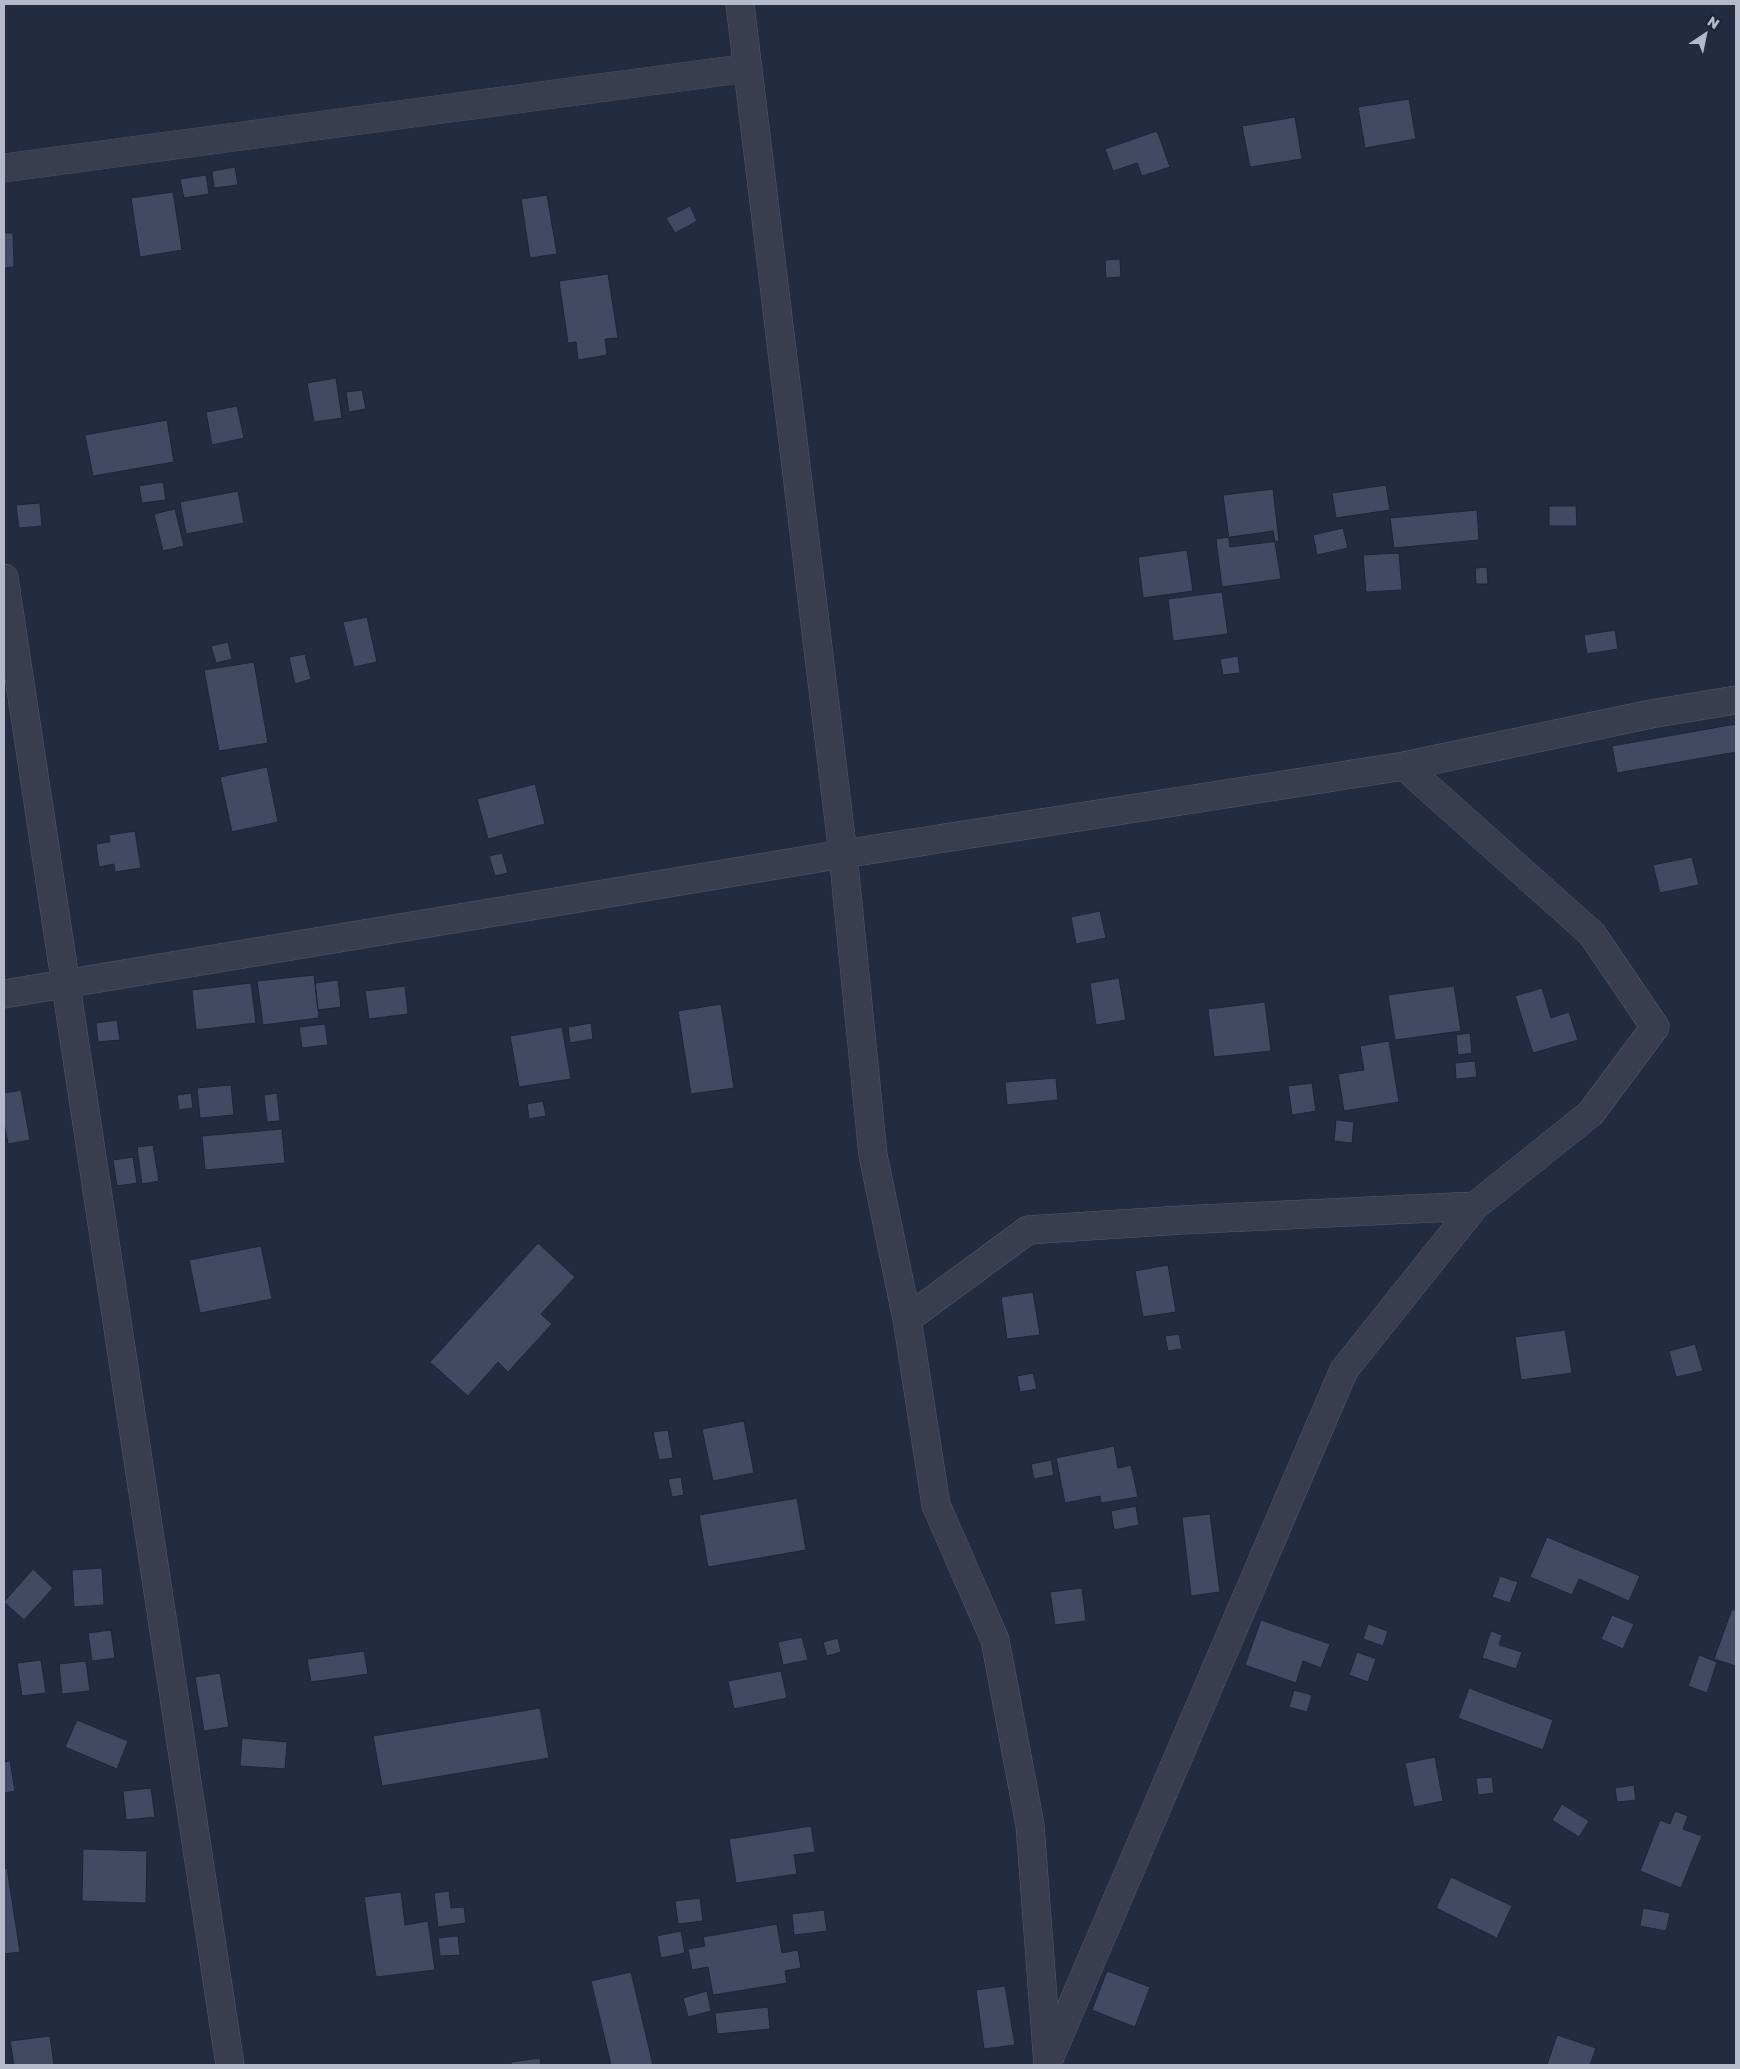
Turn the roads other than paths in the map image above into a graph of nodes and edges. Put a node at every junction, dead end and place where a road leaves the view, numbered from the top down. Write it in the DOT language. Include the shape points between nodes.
graph roads {
  1 [pos="740,4"];
  2 [pos="748,68"];
  3 [pos="4,168"];
  4 [pos="4,578"];
  5 [pos="1736,700"];
  6 [pos="1404,766"];
  7 [pos="843,854"];
  8 [pos="65,983"];
  9 [pos="4,994"];
  10 [pos="1475,1206"];
  11 [pos="907,1319"];
  12 [pos="1048,2064"];
  13 [pos="230,2065"];
  1 -- 2 [label="street"];
  2 -- 3 [label="street"];
  2 -- 7 [label="street"];
  4 -- 8 [label="street"];
  5 -- 6 [label="street" via="1651,714"];
  6 -- 7 [label="street"];
  6 -- 10 [label="street" via="1592,934 1655,1027 1591,1113"];
  7 -- 8 [label="street"];
  7 -- 11 [label="street" via="873,1155"];
  8 -- 9 [label="street"];
  8 -- 13 [label="street"];
  10 -- 11 [label="street" via="1028,1230"];
  10 -- 12 [label="street" via="1344,1370"];
  11 -- 12 [label="street" via="936,1505 997,1650 1030,1825"];
}
